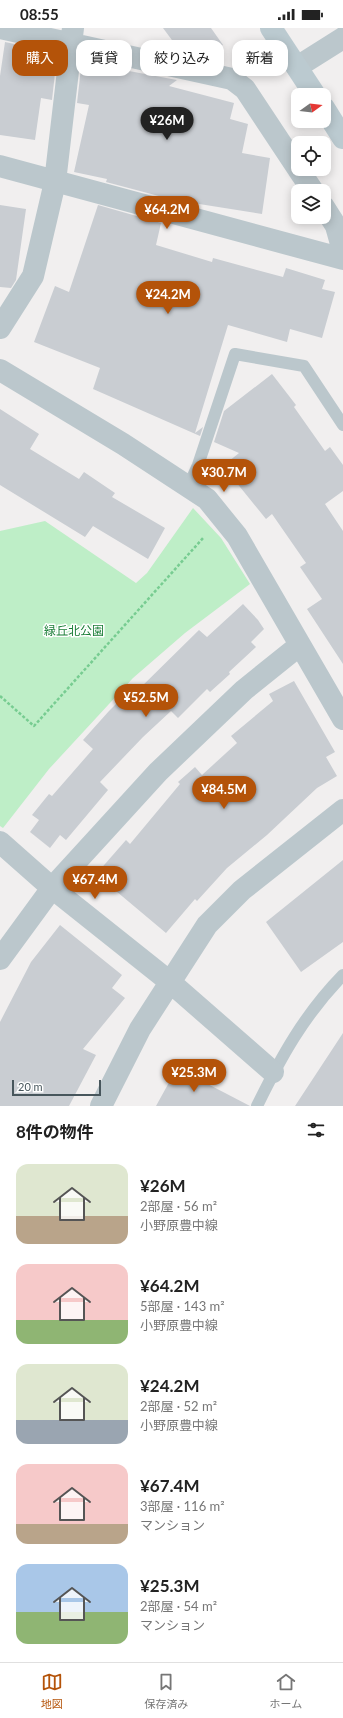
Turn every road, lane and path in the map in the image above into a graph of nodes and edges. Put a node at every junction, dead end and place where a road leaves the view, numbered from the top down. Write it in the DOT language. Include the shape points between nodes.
graph roads {
  1 [pos="0,28"];
  2 [pos="271,28"];
  3 [pos="72,36"];
  4 [pos="343,38"];
  5 [pos="298,67"];
  6 [pos="311,88"];
  7 [pos="331,119"];
  8 [pos="343,138"];
  9 [pos="291,159"];
  10 [pos="0,166"];
  11 [pos="55,182"];
  12 [pos="331,218"];
  13 [pos="343,250"];
  14 [pos="343,259"];
  15 [pos="0,328"];
  16 [pos="0,370"];
  17 [pos="343,425"];
  18 [pos="188,487"];
  19 [pos="221,517"];
  20 [pos="300,645"];
  21 [pos="0,696"];
  22 [pos="343,719"];
  23 [pos="343,810"];
  24 [pos="0,842"];
  25 [pos="52,888"];
  26 [pos="0,959"];
  27 [pos="343,975"];
  28 [pos="170,982"];
  29 [pos="273,1072"];
  30 [pos="101,1106"];
  31 [pos="257,1106"];
  1 -- 3 [label="street"];
  2 -- 5 [label="street"];
  3 -- 9 [label="street" via="232,79 244,90"];
  3 -- 11 [label="street"];
  4 -- 5 [label="street"];
  5 -- 6 [label="street"];
  7 -- 8 [label="street"];
  10 -- 11 [label="street"];
  11 -- 14 [label="street"];
  11 -- 15 [label="street" via="33,276"];
  12 -- 13 [label="street"];
  16 -- 18 [label="street" via="123,444"];
  17 -- 18 [label="lane" via="304,366 236,354"];
  18 -- 19 [label="street" via="207,499"];
  19 -- 20 [label="street" via="236,536"];
  19 -- 21 [label="path" via="34,726"];
  20 -- 22 [label="street"];
  20 -- 25 [label="street" via="244,690 158,772"];
  23 -- 28 [label="street" via="242,890 207,925"];
  24 -- 25 [label="street"];
  25 -- 26 [label="street"];
  25 -- 28 [label="street"];
  27 -- 29 [label="lane" via="313,1009"];
  28 -- 29 [label="street"];
  28 -- 30 [label="street" via="140,1029"];
  29 -- 31 [label="lane"];
}
